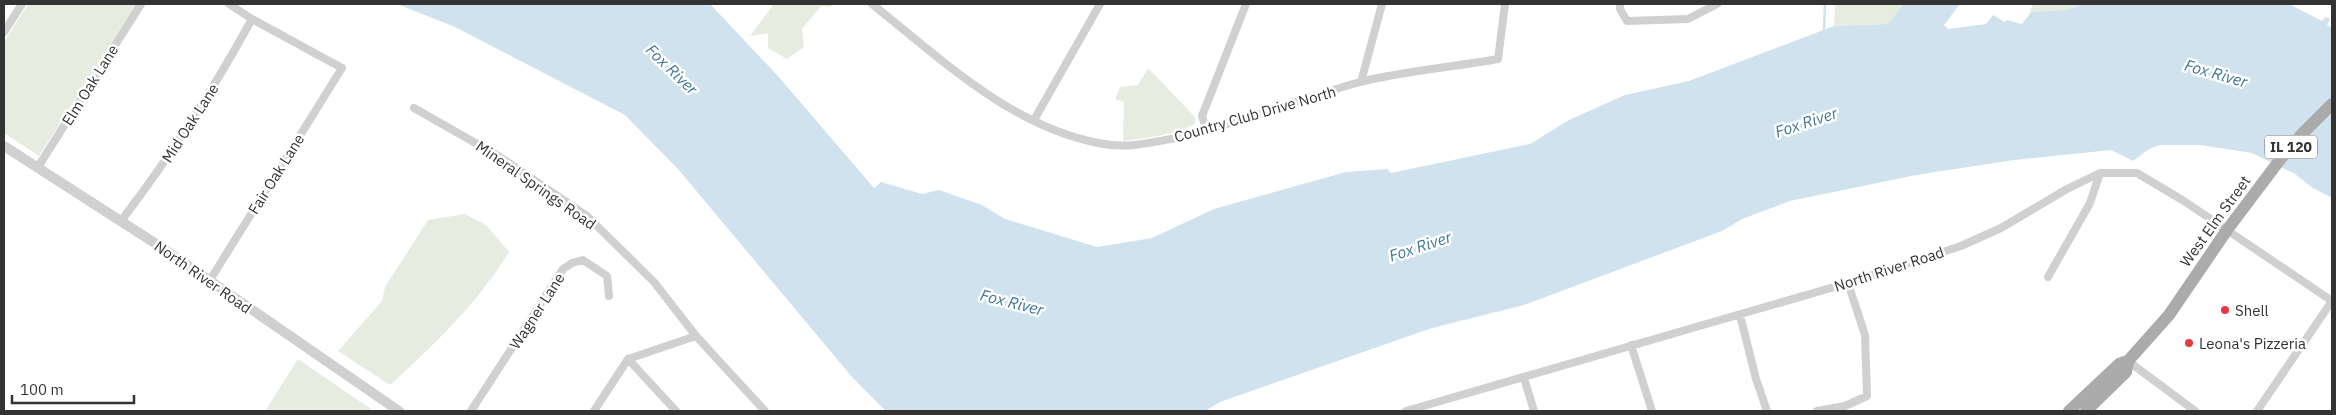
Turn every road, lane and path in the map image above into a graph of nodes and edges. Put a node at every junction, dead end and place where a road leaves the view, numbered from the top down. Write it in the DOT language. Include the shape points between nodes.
graph roads {
  1 [pos="22,4"];
  2 [pos="141,4"];
  3 [pos="229,4"];
  4 [pos="872,4"];
  5 [pos="1100,4"];
  6 [pos="1246,4"];
  7 [pos="1382,4"];
  8 [pos="1505,4"];
  9 [pos="1717,4"];
  10 [pos="1620,6"];
  11 [pos="252,19"];
  12 [pos="4,32"];
  13 [pos="1361,82"];
  14 [pos="2332,104"];
  15 [pos="414,108"];
  16 [pos="1034,120"];
  17 [pos="1207,131"];
  18 [pos="4,146"];
  19 [pos="38,167"];
  20 [pos="2100,173"];
  21 [pos="121,222"];
  22 [pos="2227,230"];
  23 [pos="2048,277"];
  24 [pos="210,280"];
  25 [pos="1848,283"];
  26 [pos="609,296"];
  27 [pos="2332,301"];
  28 [pos="1740,315"];
  29 [pos="696,336"];
  30 [pos="1631,345"];
  31 [pos="628,359"];
  32 [pos="2128,361"];
  33 [pos="1524,378"];
  34 [pos="399,411"];
  35 [pos="471,411"];
  36 [pos="594,411"];
  37 [pos="676,411"];
  38 [pos="765,411"];
  39 [pos="1406,411"];
  40 [pos="1534,411"];
  41 [pos="1652,411"];
  42 [pos="1767,411"];
  43 [pos="1817,411"];
  44 [pos="2069,411"];
  45 [pos="2086,411"];
  46 [pos="2195,411"];
  47 [pos="2257,411"];
  1 -- 12 [label="street"];
  2 -- 19 [label="street, Elm Oak Lane"];
  3 -- 11 [label="street"];
  4 -- 16 [label="street, Country Club Drive North" via="985,93"];
  5 -- 16 [label="street"];
  6 -- 17 [label="street" via="1202,116"];
  7 -- 13 [label="street"];
  8 -- 13 [label="street, Country Club Drive North" via="1498,59"];
  9 -- 10 [label="street" via="1688,19 1628,21"];
  11 -- 21 [label="street, Mid Oak Lane" via="221,75 156,175"];
  11 -- 24 [label="street, Fair Oak Lane" via="342,68"];
  13 -- 17 [label="street, Country Club Drive North"];
  14 -- 22 [label="main road, West Elm Street / IL 120" via="2302,134"];
  15 -- 29 [label="street, Mineral Springs Road" via="500,157 587,216 654,282"];
  16 -- 17 [label="street, Country Club Drive North" via="1075,137 1114,146 1148,144"];
  18 -- 19 [label="street, North River Road"];
  19 -- 21 [label="street, North River Road"];
  20 -- 22 [label="street, North River Road" via="2137,173"];
  20 -- 23 [label="street" via="2090,203"];
  20 -- 25 [label="street, North River Road" via="2001,228 1961,246"];
  21 -- 24 [label="street, North River Road"];
  22 -- 27 [label="street, North River Road"];
  22 -- 32 [label="main road, West Elm Street / IL 120" via="2169,315"];
  24 -- 34 [label="street, North River Road"];
  25 -- 28 [label="street, North River Road"];
  25 -- 43 [label="street" via="1865,335 1867,396 1845,406"];
  26 -- 35 [label="street, Wagner Lane" via="606,276 583,260 563,269"];
  27 -- 47 [label="street"];
  28 -- 30 [label="street, North River Road"];
  28 -- 42 [label="street"];
  29 -- 31 [label="street"];
  29 -- 38 [label="street, Mineral Springs Road"];
  30 -- 33 [label="street, North River Road"];
  30 -- 41 [label="street"];
  31 -- 36 [label="street"];
  31 -- 37 [label="street"];
  32 -- 44 [label="main road, West Elm Street / IL 120" via="2119,364"];
  32 -- 45 [label="main road, West Elm Street / IL 120" via="2126,372"];
  32 -- 46 [label="street"];
  33 -- 39 [label="street, North River Road"];
  33 -- 40 [label="street"];
}
